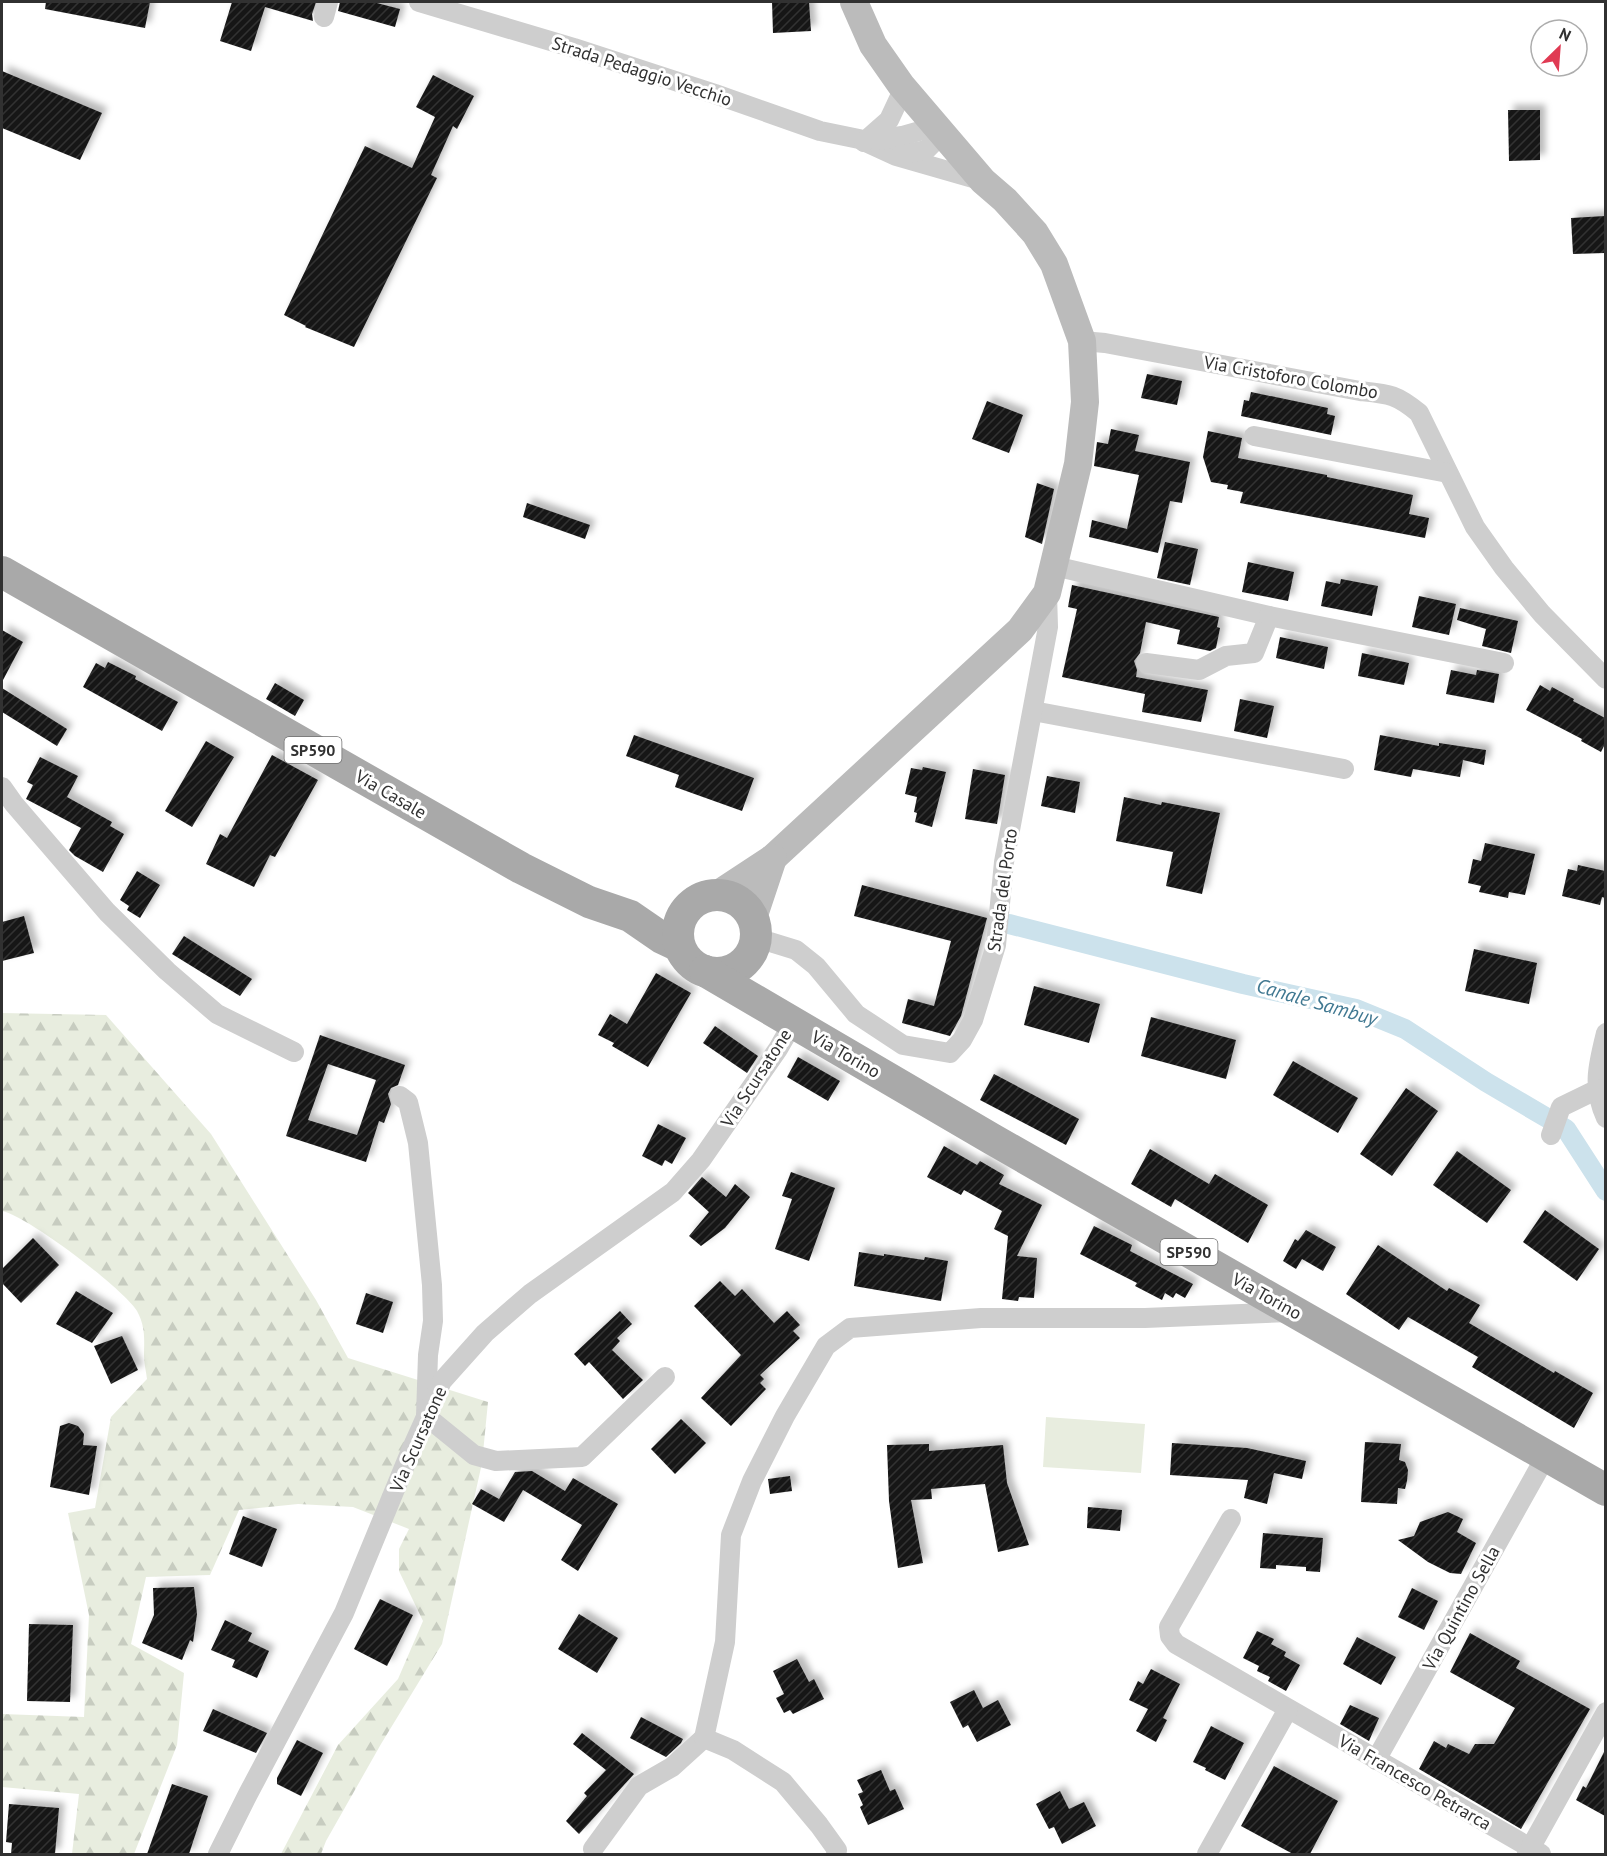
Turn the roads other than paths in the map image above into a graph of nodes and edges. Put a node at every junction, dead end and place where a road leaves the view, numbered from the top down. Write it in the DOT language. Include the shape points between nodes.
graph roads {
  1 [pos="419,2"];
  2 [pos="854,2"];
  3 [pos="904,88"];
  4 [pos="940,130"];
  5 [pos="864,142"];
  6 [pos="896,156"];
  7 [pos="983,181"];
  8 [pos="1082,341"];
  9 [pos="1254,436"];
  10 [pos="1448,472"];
  11 [pos="1054,566"];
  12 [pos="2,572"];
  13 [pos="1047,593"];
  14 [pos="1269,616"];
  15 [pos="1146,663"];
  16 [pos="1504,663"];
  17 [pos="1605,680"];
  18 [pos="1033,711"];
  19 [pos="1344,769"];
  20 [pos="2,787"];
  21 [pos="773,858"];
  22 [pos="717,894"];
  23 [pos="684,912"];
  24 [pos="630,916"];
  25 [pos="750,942"];
  26 [pos="679,946"];
  27 [pos="705,971"];
  28 [pos="783,1017"];
  29 [pos="1605,1033"];
  30 [pos="294,1052"];
  31 [pos="1598,1089"];
  32 [pos="400,1096"];
  33 [pos="1605,1118"];
  34 [pos="1551,1134"];
  35 [pos="1294,1311"];
  36 [pos="665,1377"];
  37 [pos="426,1416"];
  38 [pos="1546,1456"];
  39 [pos="1605,1490"];
  40 [pos="1231,1519"];
  41 [pos="1288,1709"];
  42 [pos="1605,1712"];
  43 [pos="704,1738"];
  44 [pos="1376,1760"];
  45 [pos="593,1849"];
  46 [pos="1533,1852"];
  47 [pos="218,1854"];
  48 [pos="836,1854"];
  49 [pos="1207,1854"];
  1 -- 5 [label="street, Strada Pedaggio Vecchio"];
  2 -- 3 [label="main road" via="873,45"];
  3 -- 4 [label="main road"];
  3 -- 5 [label="street" via="889,120"];
  4 -- 5 [label="street, Strada Pedaggio Vecchio"];
  4 -- 6 [label="street" via="926,150"];
  4 -- 7 [label="main road"];
  5 -- 6 [label="street, Strada Pedaggio Vecchio"];
  6 -- 7 [label="street, Strada Pedaggio Vecchio"];
  7 -- 8 [label="main road" via="1035,233 1054,264"];
  8 -- 10 [label="street, Via Cristoforo Colombo" via="1389,394 1419,412"];
  8 -- 11 [label="main road" via="1085,402 1078,464"];
  9 -- 10 [label="street"];
  10 -- 17 [label="street, Via Cristoforo Colombo" via="1475,527 1504,568"];
  11 -- 13 [label="main road"];
  11 -- 14 [label="street"];
  12 -- 24 [label="main road, Via Casale / SP590" via="520,868 589,902"];
  13 -- 18 [label="street, Strada del Porto" via="1048,627"];
  13 -- 21 [label="main road" via="1020,630"];
  14 -- 15 [label="street" via="1254,653 1226,656 1199,670"];
  14 -- 16 [label="street"];
  18 -- 19 [label="street"];
  18 -- 25 [label="street, Strada del Porto" via="1004,862 996,945 973,1020 950,1053 903,1045 856,1014 816,966 796,950 770,942"];
  20 -- 30 [label="street" via="107,912 167,971 217,1014"];
  21 -- 22 [label="main road"];
  21 -- 25 [label="main road"];
  22 -- 23 [label="main road, SP590" via="693,902"];
  22 -- 25 [label="main road, SP590" via="747,909"];
  23 -- 24 [label="main road, SP590"];
  23 -- 26 [label="main road" via="677,934"];
  24 -- 26 [label="main road, SP590"];
  25 -- 27 [label="main road" via="730,971"];
  25 -- 28 [label="main road, SP590"];
  26 -- 27 [label="main road, SP590" via="689,961"];
  27 -- 28 [label="main road, SP590"];
  28 -- 35 [label="main road, Via Torino / SP590"];
  28 -- 37 [label="street, Via Scursatone" via="778,1049 701,1160 673,1192 530,1294 485,1333 442,1381"];
  29 -- 31 [label="street" via="1596,1074"];
  31 -- 33 [label="street"];
  31 -- 34 [label="street" via="1561,1107"];
  32 -- 37 [label="street" via="408,1102 418,1143 432,1285"];
  35 -- 38 [label="main road, Via Torino / SP590"];
  35 -- 43 [label="street" via="1145,1318 957,1320 850,1328 826,1346 752,1481 731,1535 725,1642"];
  36 -- 37 [label="street" via="582,1457 495,1461 474,1455"];
  37 -- 47 [label="street, Via Scursatone" via="344,1613"];
  38 -- 39 [label="main road, Via Torino / SP590"];
  38 -- 44 [label="street, Via Quintino Sella"];
  40 -- 41 [label="street, Via Francesco Petrarca" via="1169,1627 1170,1636 1176,1644"];
  41 -- 44 [label="street, Via Francesco Petrarca"];
  41 -- 49 [label="street"];
  42 -- 46 [label="street"];
  43 -- 45 [label="street" via="672,1767 639,1786"];
  43 -- 48 [label="street" via="733,1750 783,1782 819,1825"];
  44 -- 46 [label="street, Via Francesco Petrarca"];
}
